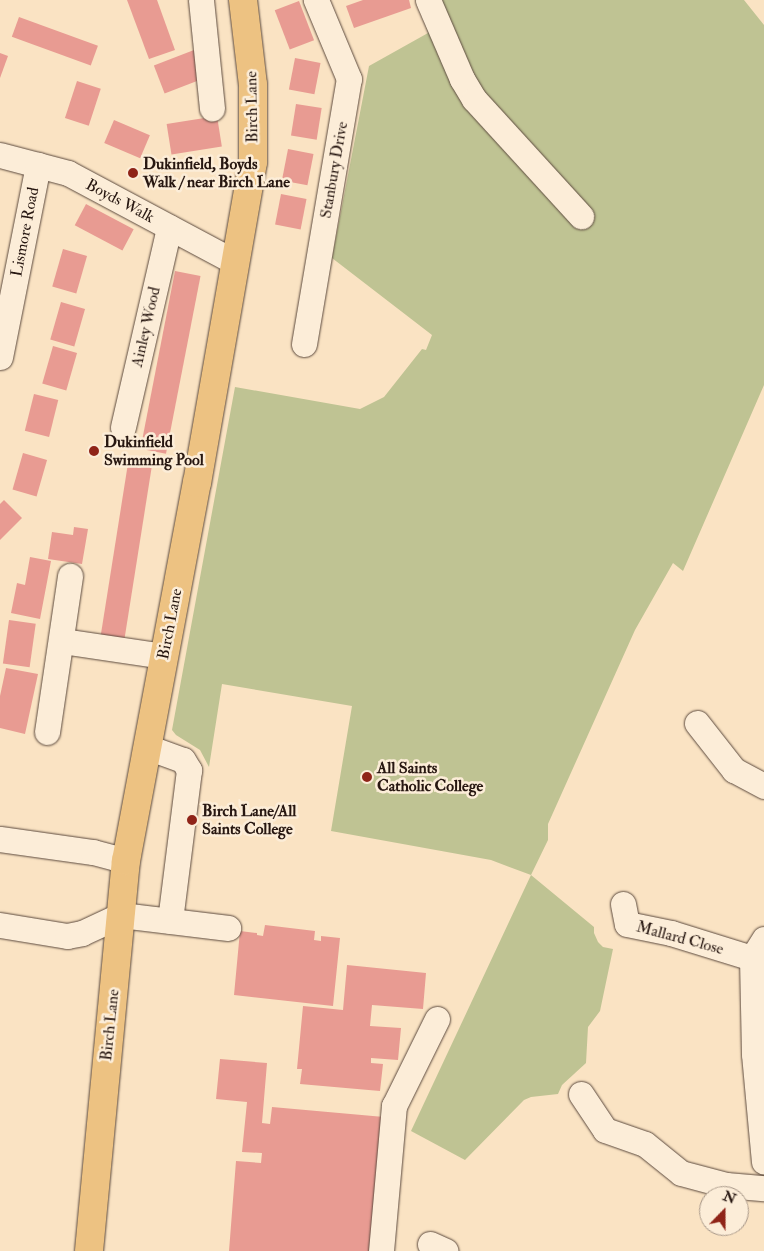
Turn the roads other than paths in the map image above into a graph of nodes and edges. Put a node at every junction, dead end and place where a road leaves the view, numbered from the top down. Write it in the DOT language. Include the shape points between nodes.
graph roads {
  1 [pos="201,0"];
  2 [pos="316,0"];
  3 [pos="428,0"];
  4 [pos="249,2"];
  5 [pos="212,108"];
  6 [pos="0,155"];
  7 [pos="38,165"];
  8 [pos="581,216"];
  9 [pos="169,227"];
  10 [pos="235,262"];
  11 [pos="4,322"];
  12 [pos="304,344"];
  13 [pos="0,357"];
  14 [pos="123,427"];
  15 [pos="70,576"];
  16 [pos="62,641"];
  17 [pos="164,656"];
  18 [pos="697,723"];
  19 [pos="47,732"];
  20 [pos="147,747"];
  21 [pos="764,786"];
  22 [pos="0,839"];
  23 [pos="126,861"];
  24 [pos="622,904"];
  25 [pos="121,915"];
  26 [pos="170,921"];
  27 [pos="0,925"];
  28 [pos="228,928"];
  29 [pos="758,948"];
  30 [pos="436,1019"];
  31 [pos="759,1054"];
  32 [pos="581,1094"];
  33 [pos="764,1162"];
  34 [pos="764,1188"];
  35 [pos="89,1251"];
  36 [pos="381,1251"];
  1 -- 5 [label="street"];
  2 -- 12 [label="street, Stanbury Drive" via="349,79"];
  3 -- 8 [label="street" via="474,99"];
  4 -- 10 [label="main road, Birch Lane" via="253,162"];
  6 -- 7 [label="street, Boyds Walk"];
  7 -- 9 [label="street, Boyds Walk" via="68,173"];
  7 -- 11 [label="street, Lismore Road"];
  9 -- 10 [label="street, Boyds Walk"];
  9 -- 14 [label="street, Ainley Wood"];
  10 -- 17 [label="main road, Birch Lane"];
  11 -- 13 [label="street, Lismore Road"];
  15 -- 16 [label="street"];
  16 -- 17 [label="street"];
  16 -- 19 [label="street"];
  17 -- 20 [label="main road, Birch Lane"];
  18 -- 21 [label="street" via="734,770"];
  20 -- 23 [label="main road, Birch Lane"];
  20 -- 26 [label="street" via="183,760 189,770"];
  22 -- 23 [label="street" via="93,852"];
  23 -- 25 [label="main road, Birch Lane"];
  24 -- 29 [label="street, Mallard Close" via="626,924"];
  25 -- 26 [label="street"];
  25 -- 27 [label="street" via="82,933 67,936"];
  25 -- 35 [label="main road, Birch Lane"];
  26 -- 28 [label="street"];
  29 -- 31 [label="street"];
  30 -- 36 [label="street" via="394,1106"];
  31 -- 33 [label="street"];
  32 -- 34 [label="street" via="604,1130 645,1144 681,1173 726,1185"];
}
